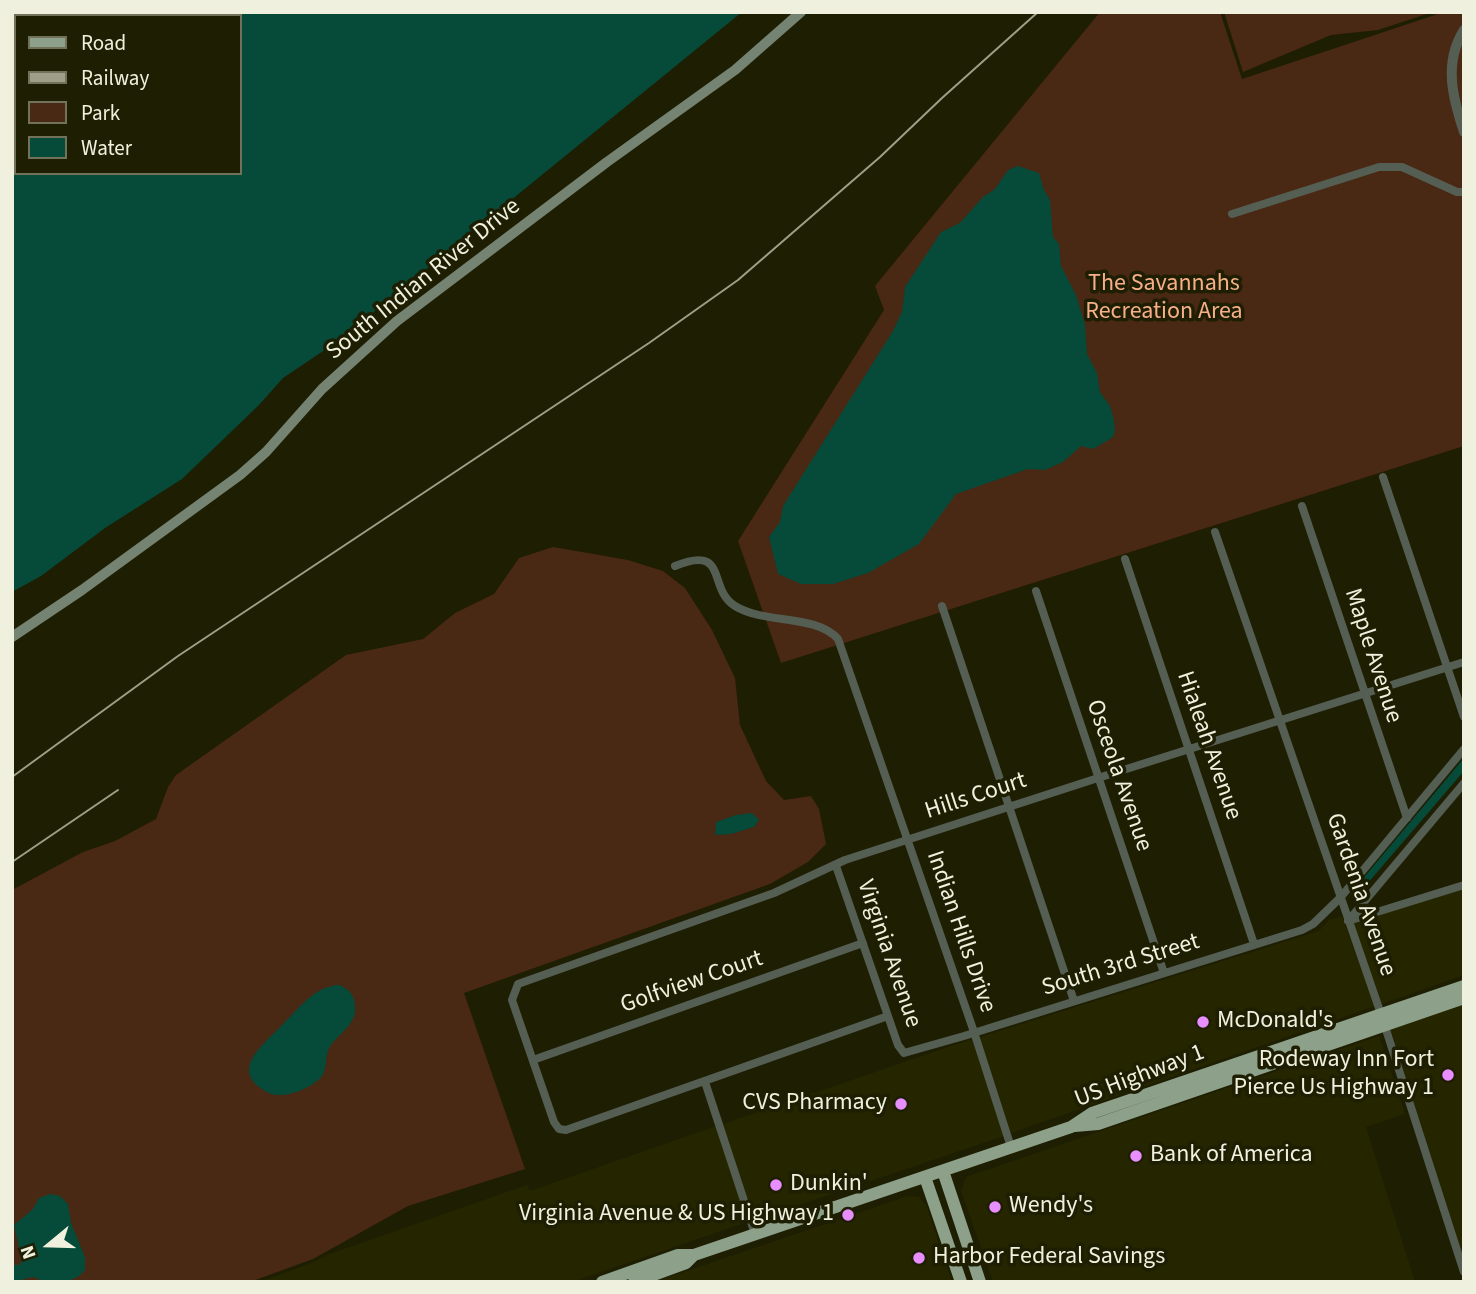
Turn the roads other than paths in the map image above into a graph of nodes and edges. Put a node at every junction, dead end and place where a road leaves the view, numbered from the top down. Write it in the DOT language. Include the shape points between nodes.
graph roads {
  1 [pos="801,12"];
  2 [pos="1464,30"];
  3 [pos="1464,132"];
  4 [pos="1464,192"];
  5 [pos="1232,214"];
  6 [pos="1383,477"];
  7 [pos="1302,506"];
  8 [pos="1215,532"];
  9 [pos="1125,559"];
  10 [pos="675,566"];
  11 [pos="1036,591"];
  12 [pos="942,607"];
  13 [pos="12,637"];
  14 [pos="1464,662"];
  15 [pos="1448,667"];
  16 [pos="1364,695"];
  17 [pos="1464,717"];
  18 [pos="1279,722"];
  19 [pos="1189,750"];
  20 [pos="1464,750"];
  21 [pos="1098,778"];
  22 [pos="1464,783"];
  23 [pos="1009,806"];
  24 [pos="1407,818"];
  25 [pos="908,840"];
  26 [pos="836,866"];
  27 [pos="1464,885"];
  28 [pos="1340,898"];
  29 [pos="1362,902"];
  30 [pos="1369,914"];
  31 [pos="1348,921"];
  32 [pos="863,943"];
  33 [pos="1254,944"];
  34 [pos="1164,973"];
  35 [pos="1464,986"];
  36 [pos="1464,998"];
  37 [pos="1074,1001"];
  38 [pos="888,1016"];
  39 [pos="1383,1020"];
  40 [pos="974,1032"];
  41 [pos="904,1053"];
  42 [pos="1262,1055"];
  43 [pos="533,1060"];
  44 [pos="1236,1064"];
  45 [pos="1249,1072"];
  46 [pos="705,1082"];
  47 [pos="1219,1083"];
  48 [pos="1071,1127"];
  49 [pos="1012,1147"];
  50 [pos="943,1171"];
  51 [pos="925,1177"];
  52 [pos="755,1234"];
  53 [pos="694,1255"];
  54 [pos="1464,1272"];
  55 [pos="602,1282"];
  56 [pos="634,1282"];
  57 [pos="961,1282"];
  58 [pos="980,1282"];
  1 -- 13 [label="main road, South Indian River Drive" via="735,70 397,321 322,389 266,453 240,475"];
  2 -- 3 [label="street" via="1451,63 1452,97"];
  4 -- 5 [label="street" via="1402,167 1379,167"];
  6 -- 15 [label="street"];
  7 -- 16 [label="street, Maple Avenue"];
  8 -- 18 [label="street, Gardenia Avenue"];
  9 -- 19 [label="street, Hialeah Avenue"];
  10 -- 25 [label="street, Indian Hills Drive" via="705,561 713,566 734,606 820,627 838,639"];
  11 -- 21 [label="street, Osceola Avenue"];
  12 -- 23 [label="street"];
  14 -- 15 [label="street, Hills Court"];
  15 -- 16 [label="street, Hills Court"];
  15 -- 17 [label="street"];
  16 -- 18 [label="street, Hills Court"];
  16 -- 24 [label="street, Maple Avenue"];
  18 -- 19 [label="street, Hills Court"];
  18 -- 28 [label="street, Gardenia Avenue"];
  19 -- 21 [label="street, Hills Court"];
  19 -- 33 [label="street, Hialeah Avenue"];
  20 -- 24 [label="street, South 3rd Street"];
  21 -- 23 [label="street, Hills Court"];
  21 -- 34 [label="street, Osceola Avenue"];
  22 -- 29 [label="street"];
  23 -- 25 [label="street, Hills Court"];
  23 -- 37 [label="street"];
  24 -- 28 [label="street, South 3rd Street"];
  25 -- 26 [label="street, Hills Court"];
  25 -- 40 [label="street, Indian Hills Drive"];
  26 -- 32 [label="street, Virginia Avenue"];
  26 -- 43 [label="street, Hills Court" via="774,893 518,984 512,1000"];
  27 -- 30 [label="street"];
  28 -- 31 [label="street, Gardenia Avenue"];
  28 -- 33 [label="street, South 3rd Street" via="1302,930"];
  29 -- 30 [label="street"];
  29 -- 31 [label="street"];
  30 -- 31 [label="street"];
  31 -- 39 [label="street, Gardenia Avenue"];
  32 -- 38 [label="street, Virginia Avenue"];
  32 -- 43 [label="street, Golfview Court"];
  33 -- 34 [label="street, South 3rd Street"];
  34 -- 37 [label="street, South 3rd Street"];
  35 -- 39 [label="main road, US Highway 1"];
  36 -- 39 [label="main road, US Highway 1"];
  37 -- 40 [label="street, South 3rd Street"];
  38 -- 41 [label="street, Virginia Avenue"];
  38 -- 46 [label="street"];
  39 -- 42 [label="main road, US Highway 1"];
  39 -- 45 [label="main road, US Highway 1"];
  39 -- 54 [label="street, Gardenia Avenue"];
  40 -- 41 [label="street, South 3rd Street"];
  40 -- 49 [label="street, Indian Hills Drive"];
  42 -- 44 [label="main road, US Highway 1"];
  42 -- 45 [label="main road"];
  43 -- 46 [label="street" via="554,1122 566,1130"];
  44 -- 47 [label="main road"];
  44 -- 48 [label="main road, US Highway 1" via="1093,1113"];
  45 -- 47 [label="main road, US Highway 1"];
  46 -- 52 [label="street"];
  47 -- 48 [label="main road, US Highway 1" via="1098,1124"];
  48 -- 49 [label="main road, US Highway 1"];
  49 -- 50 [label="main road, US Highway 1"];
  50 -- 51 [label="main road, US Highway 1"];
  50 -- 58 [label="main road"];
  51 -- 52 [label="main road, US Highway 1"];
  51 -- 57 [label="main road"];
  52 -- 53 [label="main road, US Highway 1"];
  53 -- 55 [label="main road, US Highway 1" via="678,1255"];
  53 -- 56 [label="main road, US Highway 1" via="686,1263"];
}
